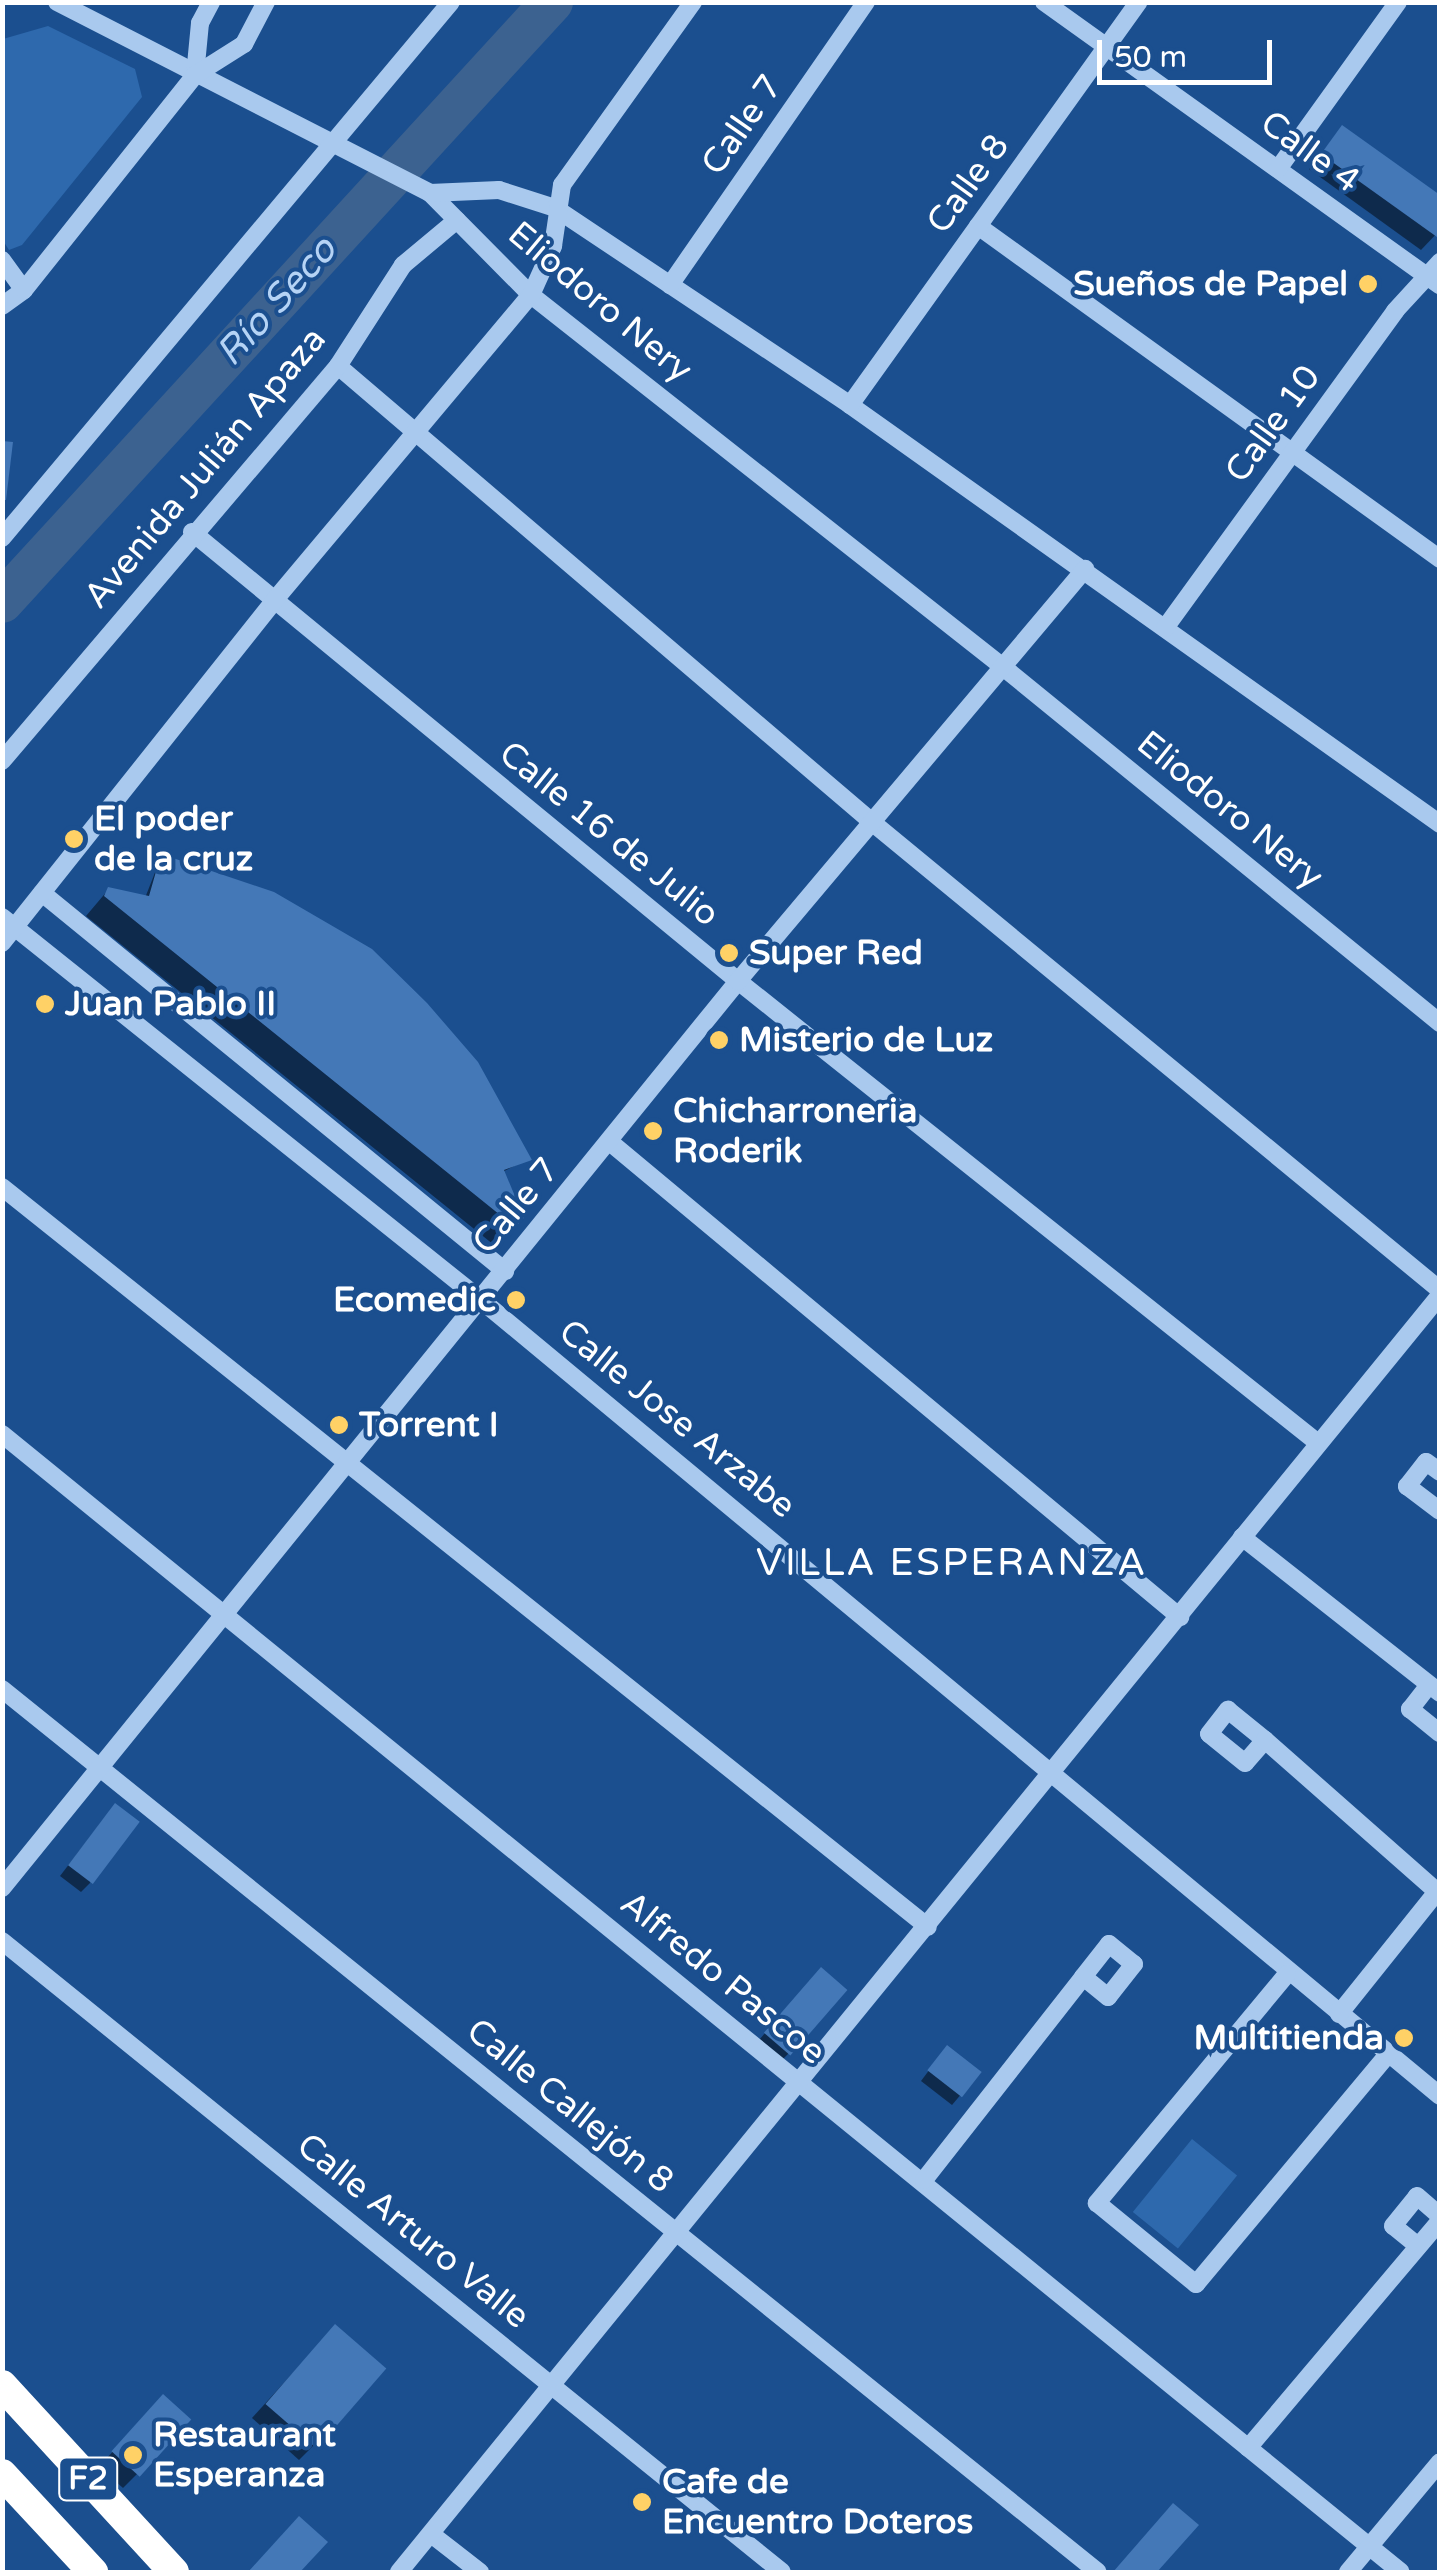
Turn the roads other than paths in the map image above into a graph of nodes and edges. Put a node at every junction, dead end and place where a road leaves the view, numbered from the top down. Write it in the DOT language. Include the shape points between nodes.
graph roads {
  1 [pos="57,2"];
  2 [pos="211,2"];
  3 [pos="266,2"];
  4 [pos="451,2"];
  5 [pos="694,2"];
  6 [pos="866,2"];
  7 [pos="1044,2"];
  8 [pos="1139,2"];
  9 [pos="1398,2"];
  10 [pos="1106,47"];
  11 [pos="195,75"];
  12 [pos="338,144"];
  13 [pos="1278,169"];
  14 [pos="426,191"];
  15 [pos="555,208"];
  16 [pos="457,220"];
  17 [pos="978,226"];
  18 [pos="2,260"];
  19 [pos="1435,274"];
  20 [pos="670,285"];
  21 [pos="24,290"];
  22 [pos="530,295"];
  23 [pos="2,306"];
  24 [pos="338,366"];
  25 [pos="850,405"];
  26 [pos="418,436"];
  27 [pos="1292,453"];
  28 [pos="192,532"];
  29 [pos="2,538"];
  30 [pos="1440,558"];
  31 [pos="1085,569"];
  32 [pos="272,602"];
  33 [pos="1165,628"];
  34 [pos="1003,667"];
  35 [pos="2,760"];
  36 [pos="874,823"];
  37 [pos="1440,824"];
  38 [pos="42,893"];
  39 [pos="9,922"];
  40 [pos="2,943"];
  41 [pos="738,981"];
  42 [pos="1440,1024"];
  43 [pos="611,1143"];
  44 [pos="2,1187"];
  45 [pos="505,1271"];
  46 [pos="1440,1292"];
  47 [pos="481,1300"];
  48 [pos="2,1434"];
  49 [pos="1318,1443"];
  50 [pos="350,1464"];
  51 [pos="1440,1472"];
  52 [pos="1440,1511"];
  53 [pos="1242,1537"];
  54 [pos="226,1614"];
  55 [pos="1180,1617"];
  56 [pos="2,1689"];
  57 [pos="1434,1689"];
  58 [pos="1440,1733"];
  59 [pos="1265,1740"];
  60 [pos="99,1767"];
  61 [pos="1054,1772"];
  62 [pos="2,1888"];
  63 [pos="1438,1890"];
  64 [pos="928,1927"];
  65 [pos="2,1941"];
  66 [pos="1287,1974"];
  67 [pos="1083,1977"];
  68 [pos="1339,2014"];
  69 [pos="1388,2054"];
  70 [pos="800,2084"];
  71 [pos="1440,2096"];
  72 [pos="924,2180"];
  73 [pos="1440,2218"];
  74 [pos="675,2233"];
  75 [pos="1418,2246"];
  76 [pos="550,2384"];
  77 [pos="2,2385"];
  78 [pos="1248,2448"];
  79 [pos="1440,2462"];
  80 [pos="2,2474"];
  81 [pos="431,2534"];
  82 [pos="1370,2547"];
  83 [pos="93,2572"];
  84 [pos="174,2572"];
  85 [pos="399,2572"];
  86 [pos="480,2572"];
  87 [pos="782,2572"];
  88 [pos="1098,2572"];
  89 [pos="1348,2572"];
  90 [pos="1401,2572"];
  1 -- 11 [label="street"];
  2 -- 11 [label="street" via="200,23"];
  3 -- 11 [label="street" via="244,44"];
  4 -- 12 [label="street"];
  5 -- 15 [label="street" via="577,157"];
  6 -- 20 [label="street, Calle 7"];
  7 -- 10 [label="street, Calle 4"];
  8 -- 10 [label="street, Calle 8"];
  9 -- 13 [label="street"];
  10 -- 13 [label="street, Calle 4"];
  10 -- 17 [label="street, Calle 8"];
  11 -- 12 [label="street"];
  11 -- 21 [label="street"];
  12 -- 14 [label="street"];
  12 -- 29 [label="street"];
  13 -- 19 [label="street, Calle 4"];
  14 -- 15 [label="street, Eliodoro Nery" via="499,190"];
  14 -- 16 [label="street, Eliodoro Nery"];
  15 -- 20 [label="street, Eliodoro Nery"];
  15 -- 22 [label="street" via="553,246"];
  16 -- 22 [label="street, Eliodoro Nery"];
  16 -- 24 [label="street, Avenida Julián Apaza" via="403,265"];
  17 -- 25 [label="street, Calle 8"];
  17 -- 27 [label="street"];
  18 -- 21 [label="street"];
  19 -- 27 [label="street, Calle 10"];
  20 -- 25 [label="street, Eliodoro Nery"];
  21 -- 23 [label="street"];
  22 -- 26 [label="street"];
  22 -- 34 [label="street, Eliodoro Nery"];
  24 -- 26 [label="street"];
  24 -- 28 [label="street, Avenida Julián Apaza"];
  25 -- 31 [label="street, Eliodoro Nery"];
  26 -- 32 [label="street"];
  26 -- 36 [label="street"];
  27 -- 30 [label="street"];
  27 -- 33 [label="street, Calle 10"];
  28 -- 32 [label="street, Calle 16 de Julio"];
  28 -- 35 [label="street, Avenida Julián Apaza"];
  31 -- 33 [label="street, Eliodoro Nery"];
  31 -- 34 [label="street, Calle 7"];
  32 -- 38 [label="street"];
  32 -- 41 [label="street, Calle 16 de Julio"];
  33 -- 37 [label="street, Eliodoro Nery"];
  34 -- 36 [label="street, Calle 7"];
  34 -- 42 [label="street, Eliodoro Nery"];
  36 -- 41 [label="street, Calle 7"];
  36 -- 46 [label="street"];
  38 -- 39 [label="street"];
  38 -- 45 [label="street"];
  39 -- 40 [label="street"];
  39 -- 47 [label="street, Calle Jose Arzabe"];
  41 -- 43 [label="street, Calle 7"];
  41 -- 49 [label="street, Calle 16 de Julio"];
  43 -- 45 [label="street, Calle 7"];
  43 -- 55 [label="street"];
  44 -- 50 [label="street"];
  45 -- 47 [label="street, Calle 7"];
  46 -- 49 [label="street"];
  47 -- 50 [label="street, Calle 7"];
  47 -- 61 [label="street, Calle Jose Arzabe"];
  48 -- 54 [label="street, Alfredo Pascoe"];
  49 -- 53 [label="street"];
  50 -- 54 [label="street, Calle 7"];
  50 -- 64 [label="street"];
  51 -- 52 [label="street" via="1426,1462 1407,1486"];
  53 -- 55 [label="street"];
  53 -- 57 [label="street"];
  54 -- 60 [label="street, Calle 7"];
  54 -- 70 [label="street, Alfredo Pascoe"];
  55 -- 61 [label="street"];
  56 -- 60 [label="street, Calle Callejón 8"];
  57 -- 58 [label="street" via="1410,1709"];
  59 -- 63 [label="street"];
  60 -- 62 [label="street, Calle 7"];
  60 -- 74 [label="street, Calle Callejón 8"];
  61 -- 64 [label="street"];
  61 -- 66 [label="street, Calle Jose Arzabe"];
  63 -- 68 [label="street"];
  64 -- 70 [label="street"];
  65 -- 76 [label="street, Calle Arturo Valle"];
  66 -- 68 [label="street, Calle Jose Arzabe"];
  66 -- 69 [label="street" via="1097,2203 1196,2284"];
  67 -- 72 [label="street"];
  68 -- 69 [label="street, Calle Jose Arzabe"];
  69 -- 71 [label="street, Calle Jose Arzabe"];
  70 -- 72 [label="street, Alfredo Pascoe"];
  70 -- 74 [label="street"];
  72 -- 78 [label="street, Alfredo Pascoe"];
  73 -- 75 [label="street"];
  73 -- 75 [label="street" via="1417,2196 1393,2226"];
  74 -- 76 [label="street"];
  74 -- 88 [label="street, Calle Callejón 8"];
  75 -- 78 [label="street"];
  76 -- 81 [label="street"];
  76 -- 87 [label="street, Calle Arturo Valle"];
  77 -- 84 [label="highway, F2"];
  78 -- 82 [label="street, Alfredo Pascoe"];
  79 -- 82 [label="street"];
  80 -- 83 [label="highway, F2"];
  81 -- 85 [label="street"];
  81 -- 86 [label="street"];
  82 -- 89 [label="street"];
  82 -- 90 [label="street, Alfredo Pascoe"];
}
